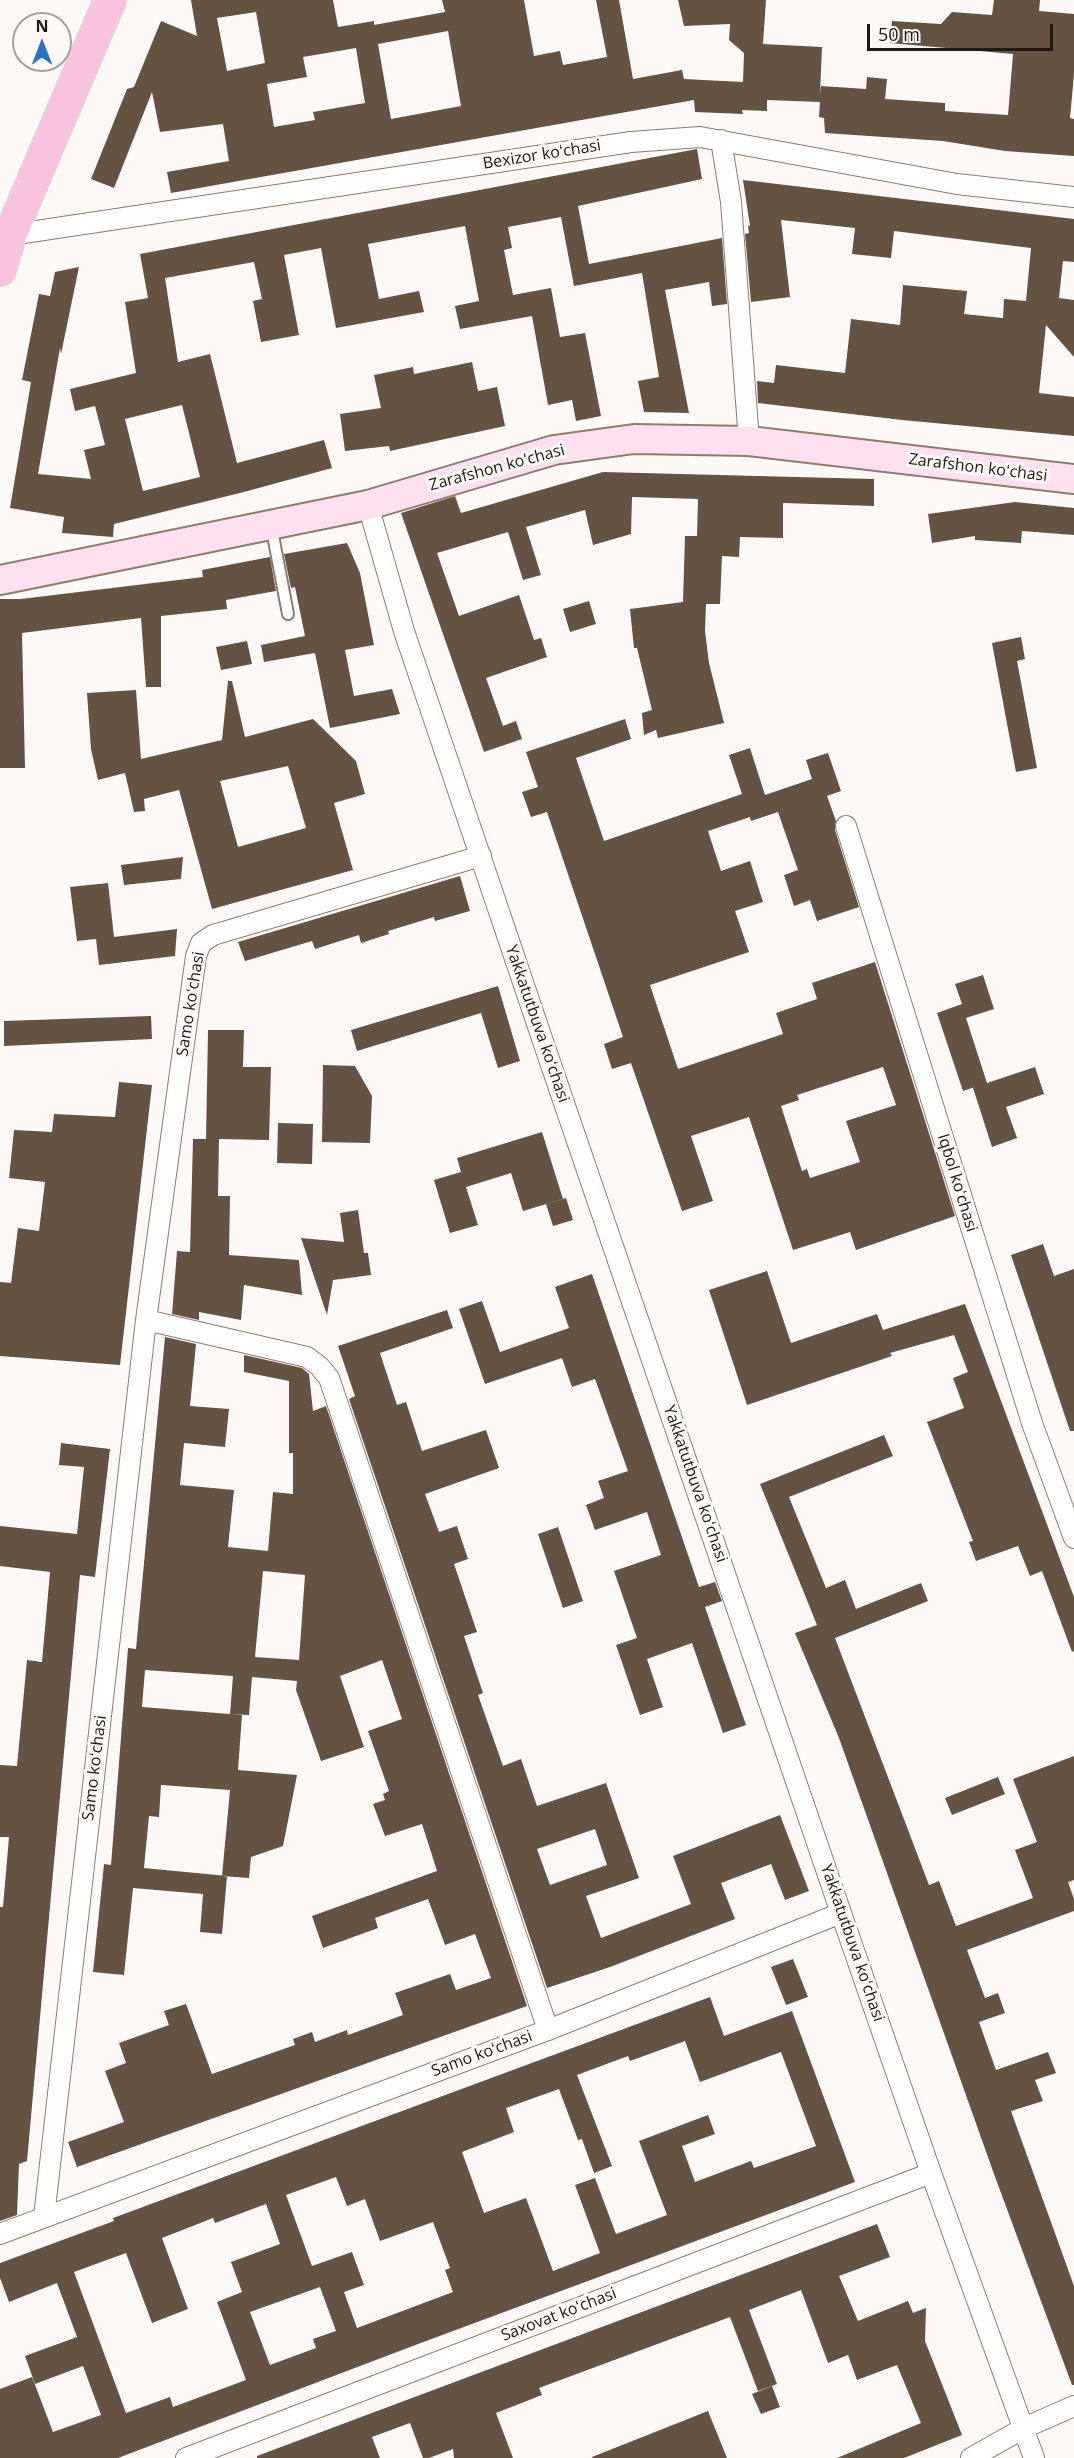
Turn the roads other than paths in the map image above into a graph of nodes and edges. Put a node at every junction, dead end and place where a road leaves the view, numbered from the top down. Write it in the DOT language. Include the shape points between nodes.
graph roads {
  1 [pos="110,0"];
  2 [pos="721,140"];
  3 [pos="1074,196"];
  4 [pos="10,235"];
  5 [pos="0,270"];
  6 [pos="748,441"];
  7 [pos="1074,479"];
  8 [pos="368,505"];
  9 [pos="271,525"];
  10 [pos="0,580"];
  11 [pos="288,614"];
  12 [pos="846,826"];
  13 [pos="480,856"];
  14 [pos="146,1320"];
  15 [pos="1074,1538"];
  16 [pos="841,1913"];
  17 [pos="548,2030"];
  18 [pos="931,2173"];
  19 [pos="44,2217"];
  20 [pos="0,2234"];
  21 [pos="1074,2406"];
  22 [pos="1024,2428"];
  23 [pos="186,2458"];
  24 [pos="971,2458"];
  25 [pos="1034,2458"];
  1 -- 4 [label="main road"];
  2 -- 3 [label="street, Bexizor koʻchasi" via="957,184"];
  2 -- 4 [label="street, Bexizor koʻchasi" via="700,137 631,142"];
  2 -- 6 [label="street" via="731,202"];
  4 -- 5 [label="main road"];
  6 -- 7 [label="main road, Zarafshon koʻchasi"];
  6 -- 8 [label="main road, Zarafshon koʻchasi" via="634,439 554,450"];
  8 -- 9 [label="main road, Zarafshon koʻchasi"];
  8 -- 13 [label="street, Yakkatutbuva koʻchasi" via="404,631"];
  9 -- 10 [label="main road, Zarafshon koʻchasi"];
  9 -- 11 [label="lane"];
  12 -- 15 [label="street, Iqbol koʻchasi" via="1032,1423"];
  13 -- 14 [label="street, Samo koʻchasi" via="213,935 201,944 196,956"];
  13 -- 16 [label="street, Yakkatutbuva koʻchasi"];
  14 -- 17 [label="street, Samo koʻchasi" via="307,1357 329,1378"];
  14 -- 19 [label="street, Samo koʻchasi"];
  16 -- 17 [label="street, Samo koʻchasi"];
  16 -- 18 [label="street, Yakkatutbuva koʻchasi"];
  17 -- 19 [label="street, Samo koʻchasi"];
  18 -- 22 [label="street, Yakkatutbuva koʻchasi"];
  18 -- 23 [label="street, Saxovat koʻchasi"];
  19 -- 20 [label="street, Samo koʻchasi"];
  21 -- 22 [label="street"];
  22 -- 24 [label="street"];
  22 -- 25 [label="street, Yakkatutbuva koʻchasi"];
}
